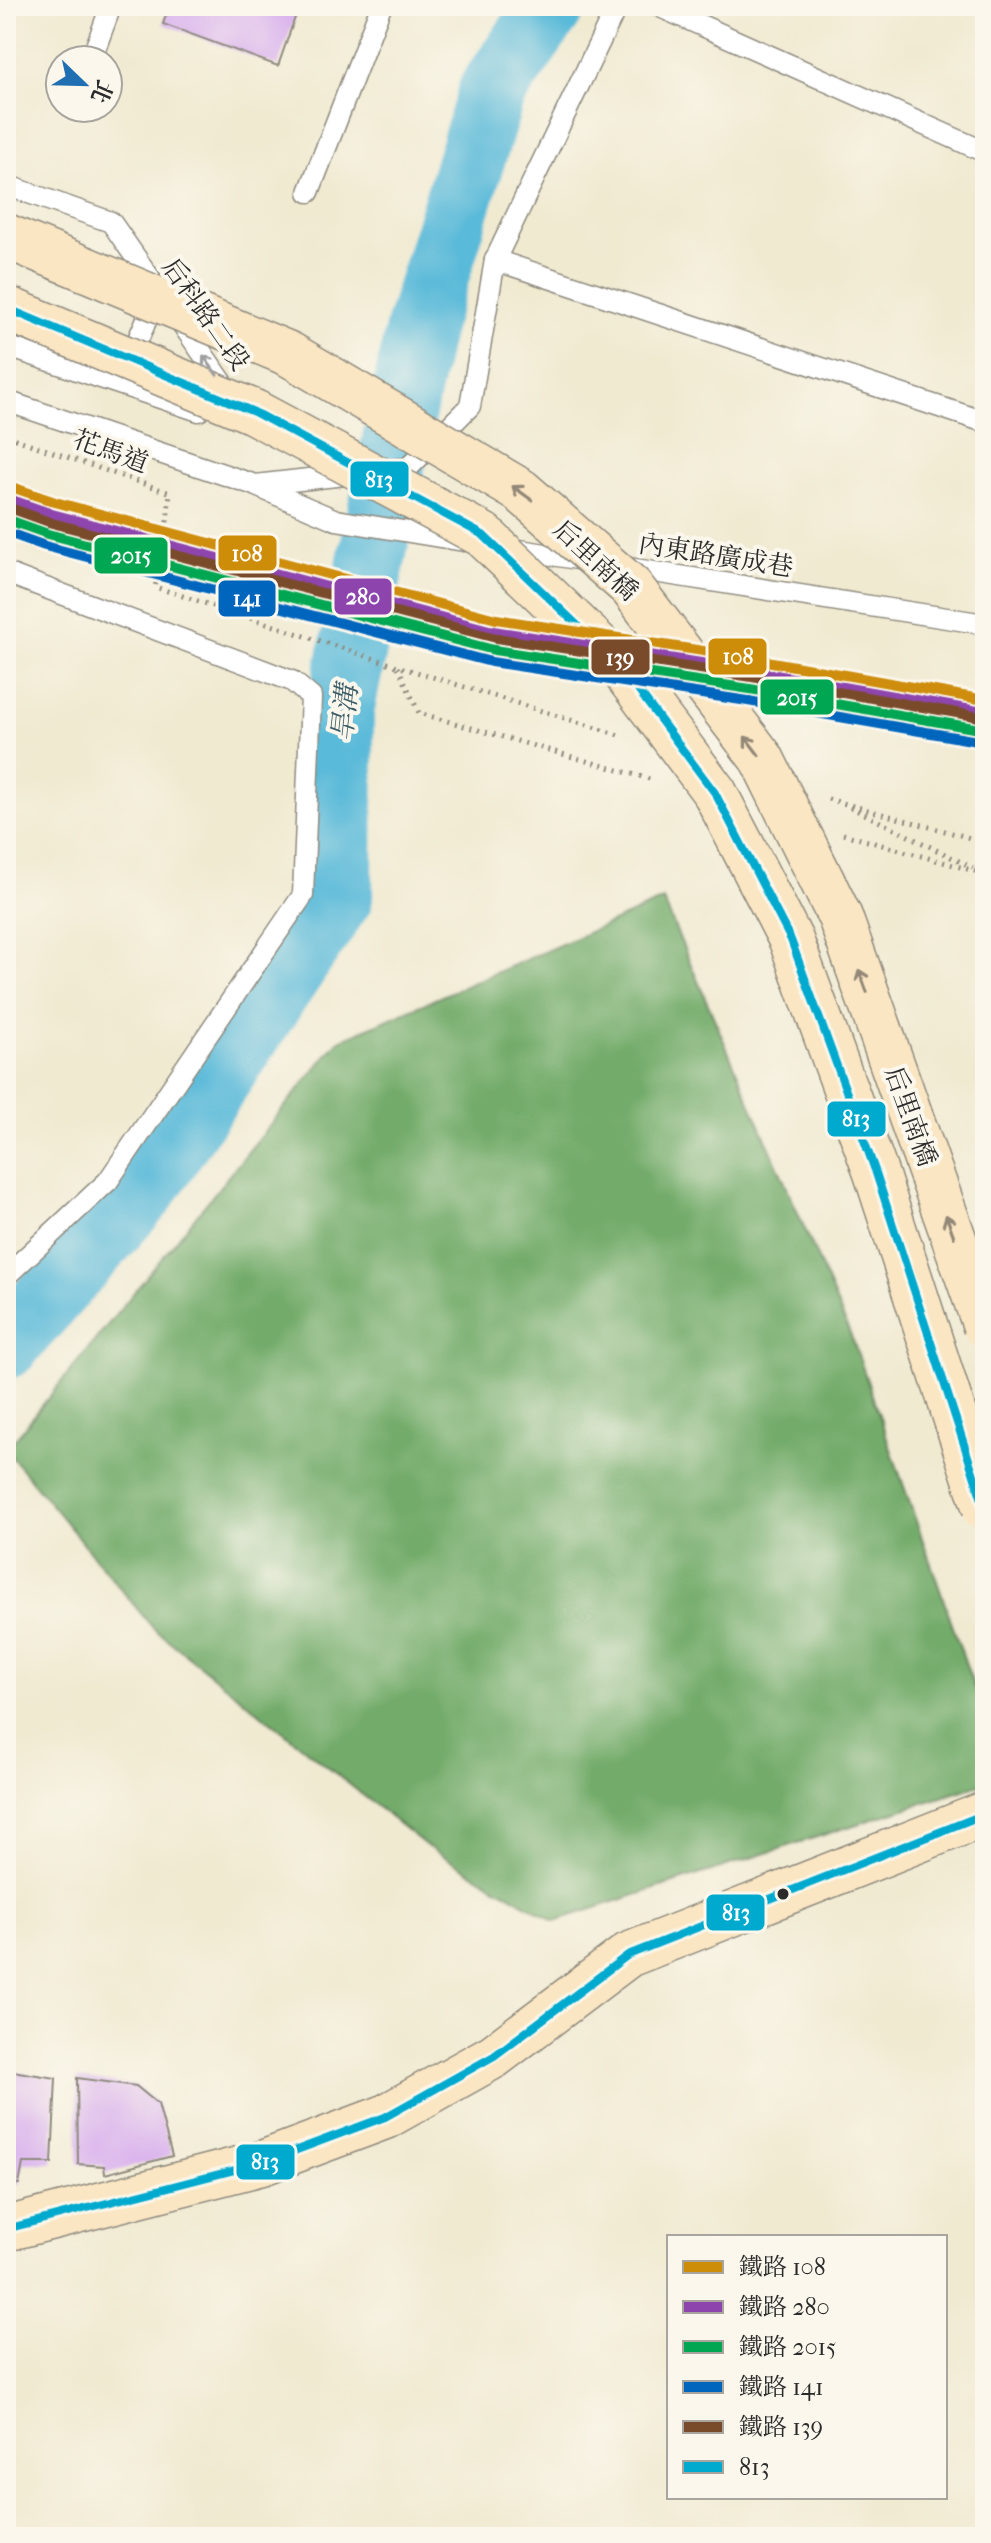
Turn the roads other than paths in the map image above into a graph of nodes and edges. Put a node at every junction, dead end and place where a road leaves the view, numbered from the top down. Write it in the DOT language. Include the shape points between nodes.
graph roads {
  1 [pos="111,6"];
  2 [pos="381,6"];
  3 [pos="617,6"];
  4 [pos="658,6"];
  5 [pos="97,44"];
  6 [pos="985,152"];
  7 [pos="6,185"];
  8 [pos="309,192"];
  9 [pos="6,236"];
  10 [pos="495,260"];
  11 [pos="159,292"];
  12 [pos="6,308"];
  13 [pos="6,346"];
  14 [pos="71,368"];
  15 [pos="6,401"];
  16 [pos="985,422"];
  17 [pos="255,429"];
  18 [pos="325,477"];
  19 [pos="255,485"];
  20 [pos="6,573"];
  21 [pos="985,624"];
  22 [pos="6,1276"];
  23 [pos="985,1326"];
  24 [pos="985,1509"];
  25 [pos="985,1814"];
  26 [pos="6,2229"];
  1 -- 5 [label="lane"];
  2 -- 8 [label="lane"];
  3 -- 10 [label="lane"];
  4 -- 6 [label="lane"];
  7 -- 11 [label="lane, 后科路二段" via="111,222"];
  23 -- 9 [label="street, 后里南橋, one-way, bridge" via="840,917 762,759 631,587 521,491 289,354"];
  10 -- 16 [label="lane"];
  10 -- 18 [label="lane, bridge" via="470,406 408,468"];
  11 -- 14 [label="lane" via="136,344"];
  17 -- 11 [label="lane, 后科路二段, one-way"];
  12 -- 24 [label="street, 后里南橋, bridge" via="254,412 483,535 620,666 715,793 791,940 876,1173"];
  13 -- 14 [label="lane"];
  14 -- 17 [label="lane"];
  15 -- 19 [label="lane, 內東路廣成巷"];
  17 -- 18 [label="lane"];
  18 -- 19 [label="lane"];
  19 -- 21 [label="lane, 內東路廣成巷" via="336,520"];
  20 -- 22 [label="lane" via="292,681 311,697 303,895 108,1181"];
  25 -- 26 [label="street" via="628,1955 494,2056 385,2117 262,2163"];
}
